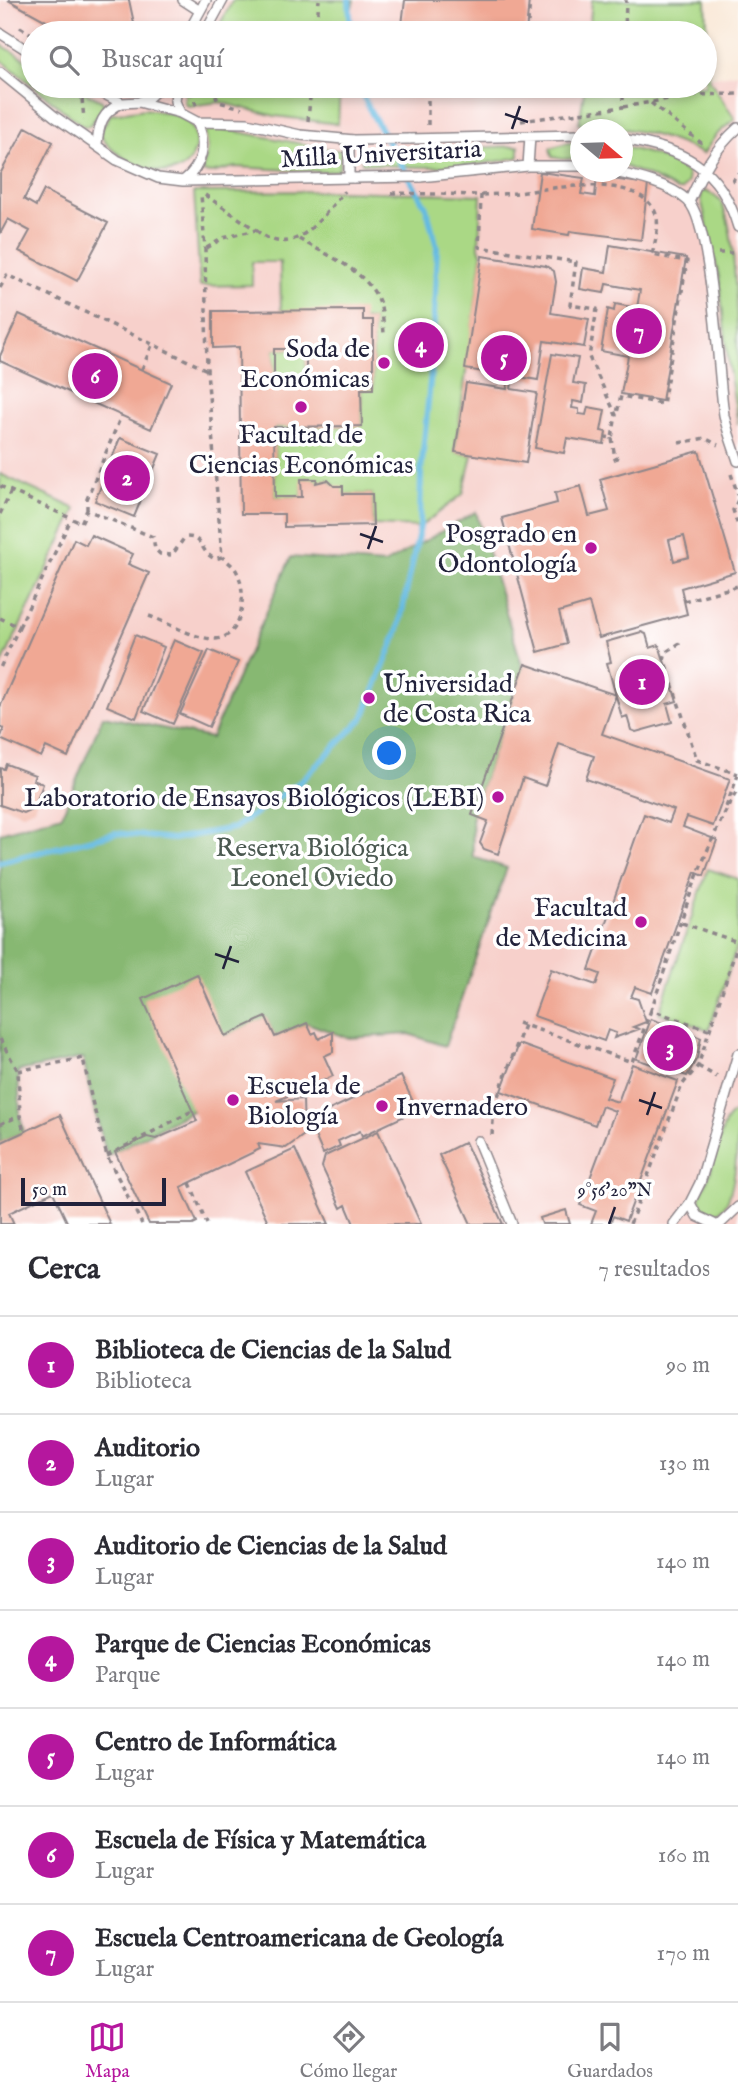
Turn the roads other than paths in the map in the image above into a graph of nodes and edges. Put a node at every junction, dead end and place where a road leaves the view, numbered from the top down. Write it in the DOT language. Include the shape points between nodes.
graph roads {
  1 [pos="183,0"];
  2 [pos="206,0"];
  3 [pos="223,0"];
  4 [pos="200,11"];
  5 [pos="195,21"];
  6 [pos="212,21"];
  7 [pos="0,33"];
  8 [pos="21,46"];
  9 [pos="0,72"];
  10 [pos="21,89"];
  11 [pos="32,98"];
  12 [pos="109,98"];
  13 [pos="147,98"];
  14 [pos="175,98"];
  15 [pos="122,103"];
  16 [pos="139,103"];
  17 [pos="180,113"];
  18 [pos="197,122"];
  19 [pos="738,128"];
  20 [pos="570,135"];
  21 [pos="530,136"];
  22 [pos="351,140"];
  23 [pos="633,141"];
  24 [pos="97,144"];
  25 [pos="528,166"];
  26 [pos="570,166"];
  27 [pos="704,168"];
  28 [pos="633,177"];
  29 [pos="351,178"];
  30 [pos="184,181"];
  31 [pos="690,202"];
  32 [pos="738,227"];
  33 [pos="738,461"];
  34 [pos="738,1054"];
  35 [pos="732,1090"];
  36 [pos="478,1141"];
  37 [pos="690,1203"];
  38 [pos="738,1207"];
  39 [pos="512,1224"];
  40 [pos="674,1224"];
  41 [pos="714,1224"];
  42 [pos="720,1224"];
  1 -- 4 [label="lane"];
  2 -- 4 [label="lane"];
  3 -- 6 [label="lane"];
  4 -- 5 [label="lane"];
  7 -- 8 [label="lane"];
  9 -- 10 [label="lane, Milla Universitaria"];
  11 -- 24 [label="lane, Milla Universitaria"];
  12 -- 15 [label="lane, Milla Universitaria"];
  13 -- 16 [label="lane"];
  14 -- 17 [label="lane"];
  15 -- 16 [label="lane, Milla Universitaria"];
  15 -- 24 [label="lane" via="101,120"];
  16 -- 17 [label="lane, Milla Universitaria"];
  17 -- 18 [label="lane, Milla Universitaria"];
  18 -- 22 [label="lane, Milla Universitaria" via="247,123"];
  18 -- 30 [label="lane" via="201,156"];
  19 -- 27 [label="lane"];
  20 -- 21 [label="lane, Milla Universitaria"];
  21 -- 22 [label="lane, Milla Universitaria, bridge"];
  21 -- 25 [label="lane"];
  22 -- 29 [label="lane"];
  23 -- 27 [label="lane" via="676,151"];
  24 -- 30 [label="lane, Milla Universitaria" via="139,171"];
  25 -- 26 [label="lane, Milla Universitaria"];
  25 -- 29 [label="lane, Milla Universitaria, bridge" via="420,177"];
  27 -- 31 [label="lane"];
  27 -- 32 [label="lane" via="723,190"];
  28 -- 31 [label="lane"];
  29 -- 30 [label="lane, Milla Universitaria"];
  31 -- 33 [label="lane" via="707,256 724,414"];
  34 -- 35 [label="lane"];
  35 -- 37 [label="lane"];
  36 -- 39 [label="lane"];
  37 -- 40 [label="lane"];
  37 -- 41 [label="lane" via="698,1216"];
  38 -- 42 [label="lane"];
}
